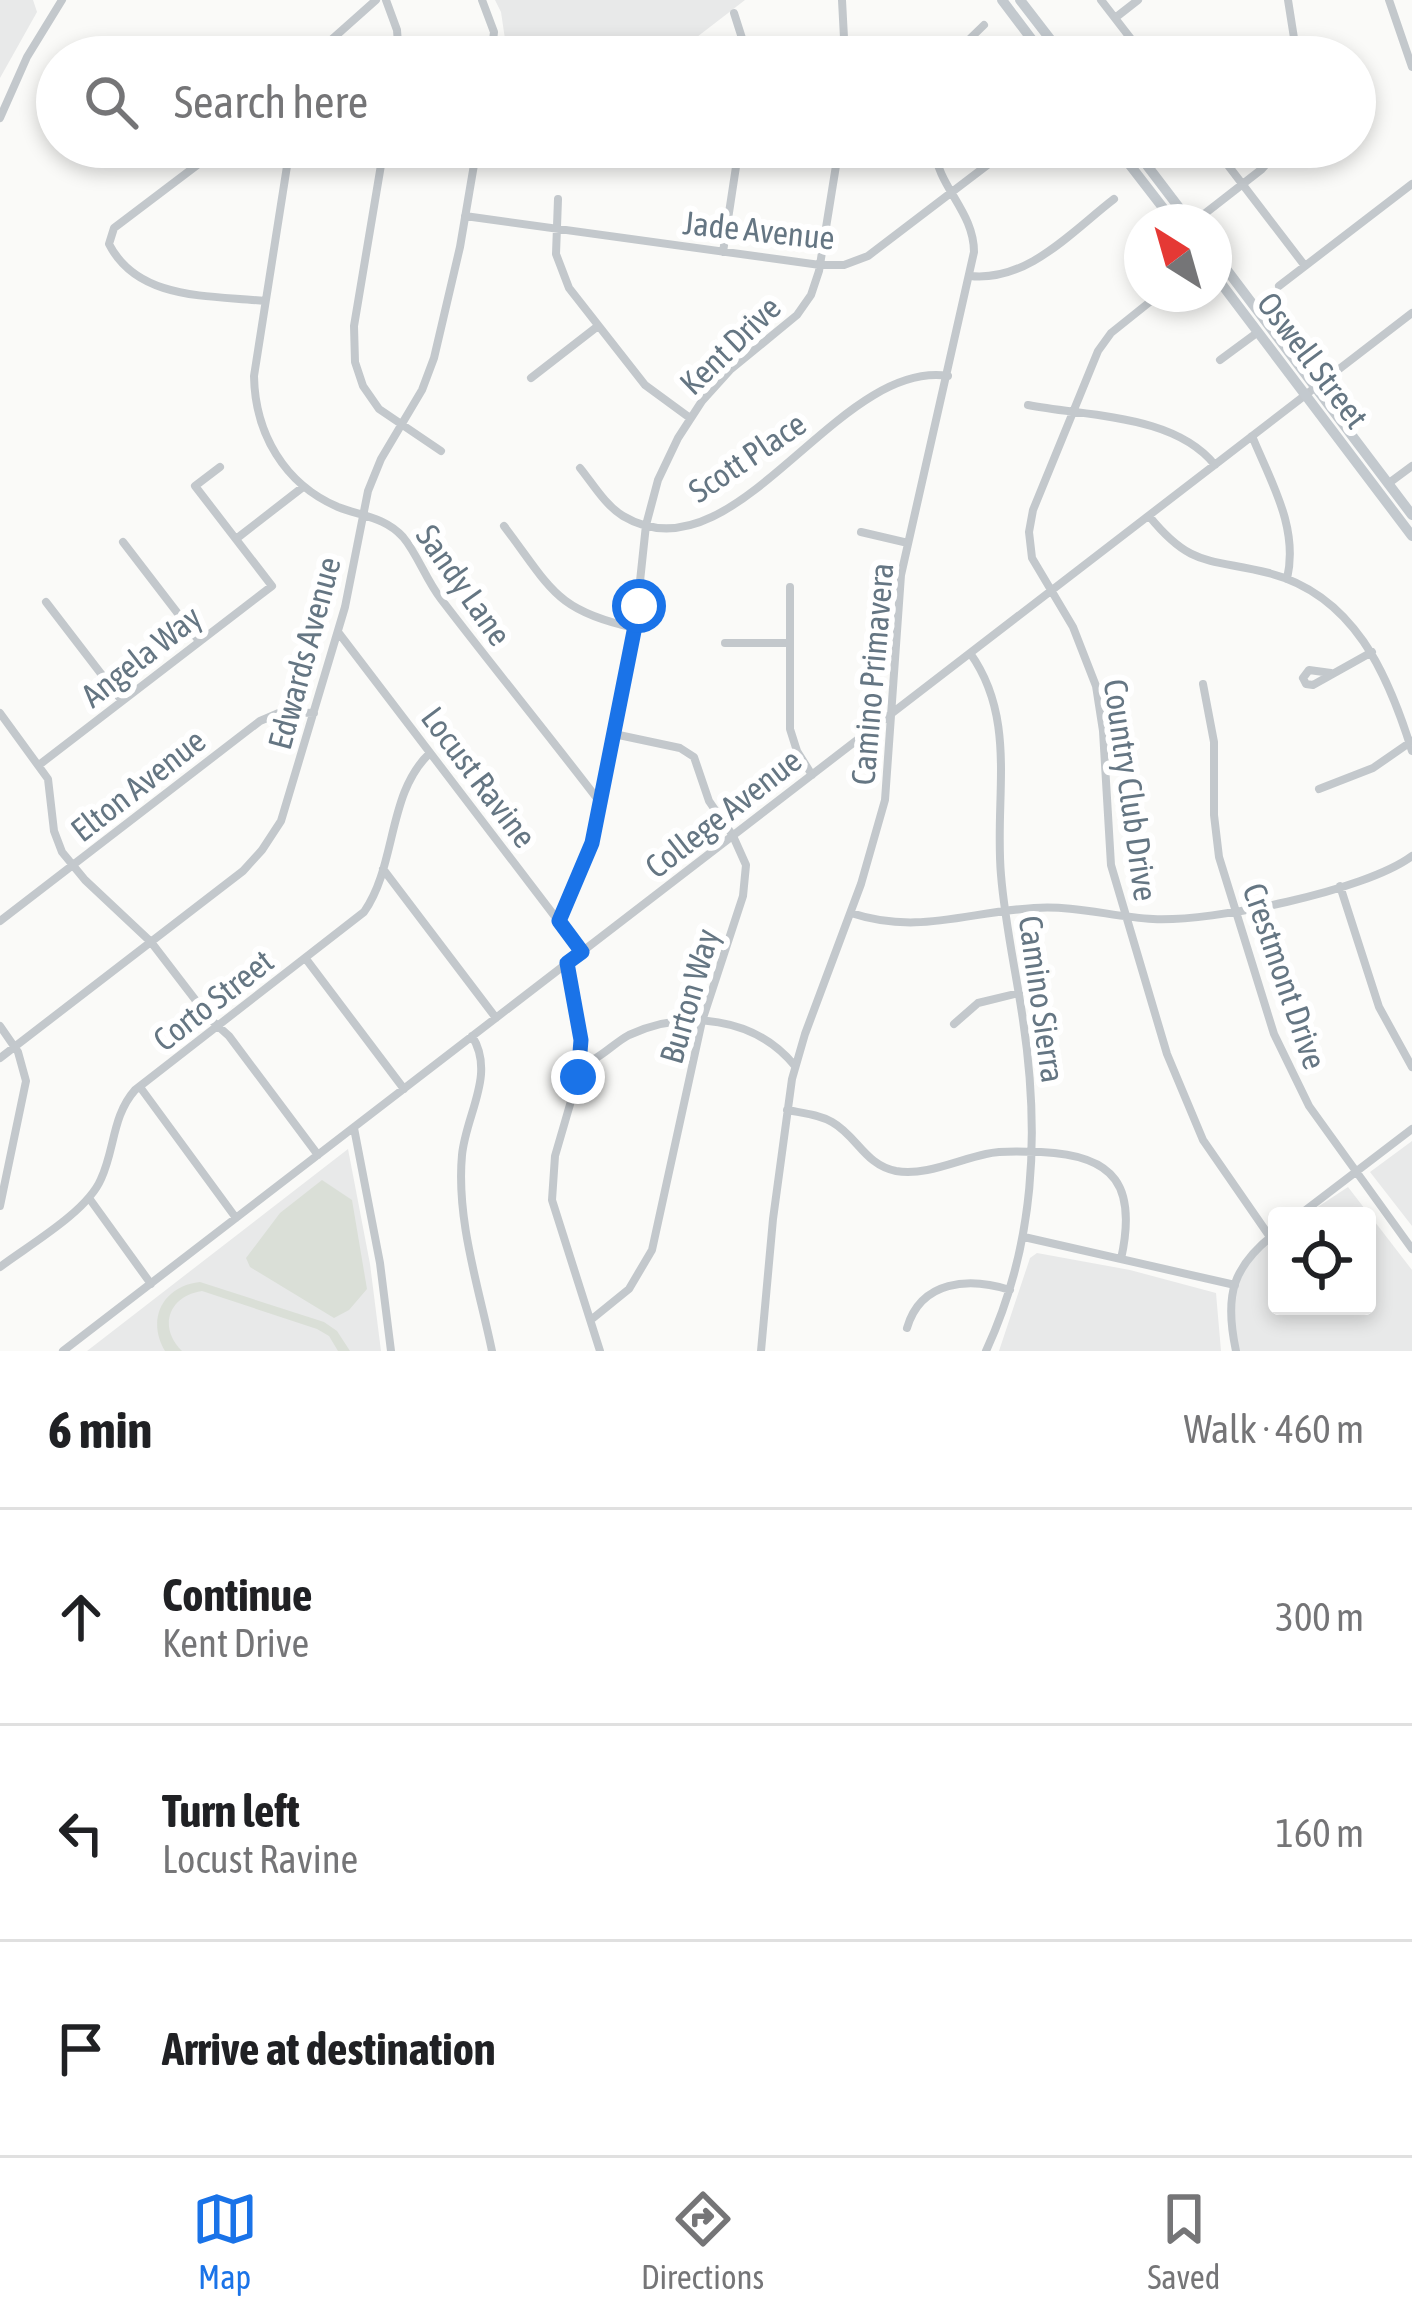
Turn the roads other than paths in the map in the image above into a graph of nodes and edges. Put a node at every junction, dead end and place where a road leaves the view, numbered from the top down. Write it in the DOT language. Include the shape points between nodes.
graph roads {
  1 [pos="62,0"];
  2 [pos="376,0"];
  3 [pos="386,0"];
  4 [pos="482,0"];
  5 [pos="842,0"];
  6 [pos="1002,0"];
  7 [pos="1020,0"];
  8 [pos="1101,0"];
  9 [pos="1138,0"];
  10 [pos="1288,0"];
  11 [pos="1389,0"];
  12 [pos="734,13"];
  13 [pos="1115,18"];
  14 [pos="984,25"];
  15 [pos="40,36"];
  16 [pos="336,36"];
  17 [pos="398,36"];
  18 [pos="494,36"];
  19 [pos="741,36"];
  20 [pos="844,36"];
  21 [pos="973,36"];
  22 [pos="1029,36"];
  23 [pos="1048,36"];
  24 [pos="1129,36"];
  25 [pos="1294,36"];
  26 [pos="36,42"];
  27 [pos="1409,47"];
  28 [pos="1412,67"];
  29 [pos="0,118"];
  30 [pos="193,168"];
  31 [pos="287,168"];
  32 [pos="381,168"];
  33 [pos="473,168"];
  34 [pos="736,168"];
  35 [pos="835,168"];
  36 [pos="938,168"];
  37 [pos="984,168"];
  38 [pos="1133,168"];
  39 [pos="1147,168"];
  40 [pos="1230,168"];
  41 [pos="1259,168"];
  42 [pos="1242,184"];
  43 [pos="1412,184"];
  44 [pos="950,194"];
  45 [pos="558,199"];
  46 [pos="1114,200"];
  47 [pos="1168,204"];
  48 [pos="1172,204"];
  49 [pos="1212,204"];
  50 [pos="465,216"];
  51 [pos="556,230"];
  52 [pos="723,252"];
  53 [pos="820,265"];
  54 [pos="1305,266"];
  55 [pos="970,276"];
  56 [pos="1232,278"];
  57 [pos="1279,286"];
  58 [pos="1232,298"];
  59 [pos="266,301"];
  60 [pos="1138,312"];
  61 [pos="1412,313"];
  62 [pos="598,326"];
  63 [pos="1258,332"];
  64 [pos="1220,360"];
  65 [pos="948,376"];
  66 [pos="531,378"];
  67 [pos="1312,391"];
  68 [pos="1028,405"];
  69 [pos="1072,414"];
  70 [pos="690,418"];
  71 [pos="400,426"];
  72 [pos="1252,436"];
  73 [pos="441,451"];
  74 [pos="1215,465"];
  75 [pos="1412,466"];
  76 [pos="220,467"];
  77 [pos="580,467"];
  78 [pos="1389,483"];
  79 [pos="303,487"];
  80 [pos="363,514"];
  81 [pos="1149,515"];
  82 [pos="1412,515"];
  83 [pos="646,525"];
  84 [pos="504,526"];
  85 [pos="861,532"];
  86 [pos="1412,536"];
  87 [pos="236,539"];
  88 [pos="123,542"];
  89 [pos="908,543"];
  90 [pos="1287,579"];
  91 [pos="790,587"];
  92 [pos="1050,592"];
  93 [pos="46,602"];
  94 [pos="635,628"];
  95 [pos="338,632"];
  96 [pos="199,641"];
  97 [pos="725,643"];
  98 [pos="790,643"];
  99 [pos="1372,652"];
  100 [pos="970,653"];
  101 [pos="1340,670"];
  102 [pos="1203,684"];
  103 [pos="122,701"];
  104 [pos="894,712"];
  105 [pos="0,713"];
  106 [pos="314,713"];
  107 [pos="614,734"];
  108 [pos="1411,745"];
  109 [pos="430,753"];
  110 [pos="39,765"];
  111 [pos="812,775"];
  112 [pos="1319,789"];
  113 [pos="600,802"];
  114 [pos="733,836"];
  115 [pos="1412,856"];
  116 [pos="72,865"];
  117 [pos="383,869"];
  118 [pos="1340,886"];
  119 [pos="1005,911"];
  120 [pos="1235,912"];
  121 [pos="851,913"];
  122 [pos="1123,916"];
  123 [pos="0,921"];
  124 [pos="559,921"];
  125 [pos="151,942"];
  126 [pos="582,952"];
  127 [pos="306,958"];
  128 [pos="567,963"];
  129 [pos="1018,993"];
  130 [pos="496,1018"];
  131 [pos="702,1021"];
  132 [pos="954,1024"];
  133 [pos="0,1026"];
  134 [pos="218,1027"];
  135 [pos="472,1036"];
  136 [pos="15,1046"];
  137 [pos="0,1058"];
  138 [pos="580,1064"];
  139 [pos="795,1066"];
  140 [pos="1412,1067"];
  141 [pos="140,1087"];
  142 [pos="404,1089"];
  143 [pos="787,1111"];
  144 [pos="354,1127"];
  145 [pos="1412,1129"];
  146 [pos="1034,1152"];
  147 [pos="318,1155"];
  148 [pos="1354,1173"];
  149 [pos="3,1181"];
  150 [pos="89,1198"];
  151 [pos="0,1206"];
  152 [pos="1310,1207"];
  153 [pos="236,1218"];
  154 [pos="1268,1227"];
  155 [pos="1024,1237"];
  156 [pos="1268,1239"];
  157 [pos="1412,1249"];
  158 [pos="1121,1259"];
  159 [pos="0,1268"];
  160 [pos="151,1284"];
  161 [pos="1235,1285"];
  162 [pos="1010,1290"];
  163 [pos="592,1318"];
  164 [pos="907,1328"];
  165 [pos="63,1351"];
  166 [pos="391,1351"];
  167 [pos="493,1351"];
  168 [pos="600,1351"];
  169 [pos="761,1351"];
  170 [pos="986,1351"];
  171 [pos="1236,1351"];
  1 -- 15 [label="street"];
  2 -- 16 [label="street"];
  3 -- 17 [label="street"];
  4 -- 18 [label="street"];
  5 -- 20 [label="street"];
  6 -- 22 [label="main road"];
  7 -- 23 [label="main road"];
  8 -- 13 [label="street"];
  9 -- 13 [label="street"];
  10 -- 25 [label="street"];
  11 -- 27 [label="street"];
  12 -- 19 [label="street"];
  13 -- 24 [label="street"];
  14 -- 21 [label="street"];
  26 -- 29 [label="street"];
  27 -- 28 [label="street"];
  30 -- 59 [label="street" via="114,228 111,249 155,288"];
  31 -- 59 [label="street, Sandy Lane"];
  32 -- 71 [label="street" via="353,350 370,398"];
  33 -- 50 [label="street, Edwards Avenue"];
  34 -- 52 [label="street"];
  35 -- 53 [label="street, Kent Drive"];
  36 -- 44 [label="street, Camino Primavera"];
  37 -- 44 [label="street, Jade Avenue"];
  38 -- 47 [label="main road"];
  39 -- 48 [label="main road"];
  40 -- 42 [label="street"];
  41 -- 42 [label="street"];
  42 -- 49 [label="street"];
  42 -- 54 [label="street"];
  43 -- 54 [label="street"];
  44 -- 53 [label="street, Jade Avenue" via="868,256"];
  44 -- 55 [label="street, Camino Primavera" via="972,230"];
  45 -- 51 [label="street"];
  46 -- 55 [label="street" via="1028,265"];
  50 -- 51 [label="street, Jade Avenue"];
  50 -- 71 [label="street, Edwards Avenue" via="434,358"];
  51 -- 52 [label="street, Jade Avenue"];
  51 -- 62 [label="street" via="563,277"];
  52 -- 53 [label="street, Jade Avenue"];
  53 -- 70 [label="street, Kent Drive" via="797,315 730,370"];
  54 -- 57 [label="street"];
  55 -- 65 [label="street, Camino Primavera"];
  56 -- 67 [label="main road, Oswell Street"];
  58 -- 63 [label="main road, Oswell Street"];
  59 -- 79 [label="street, Sandy Lane" via="257,409 273,451"];
  60 -- 69 [label="street, Country Club Drive" via="1103,341"];
  61 -- 67 [label="street, College Avenue"];
  62 -- 66 [label="street"];
  62 -- 70 [label="street" via="644,385"];
  63 -- 64 [label="street"];
  63 -- 67 [label="main road, Oswell Street"];
  65 -- 83 [label="street, Scott Place" via="918,375 884,388 715,515"];
  65 -- 89 [label="street, Camino Primavera"];
  67 -- 72 [label="street, College Avenue"];
  67 -- 78 [label="main road, Oswell Street"];
  67 -- 86 [label="main road, Oswell Street"];
  68 -- 69 [label="street"];
  69 -- 74 [label="street" via="1167,429"];
  69 -- 92 [label="street, Country Club Drive" via="1030,521 1032,558"];
  70 -- 83 [label="street, Kent Drive" via="658,480"];
  71 -- 73 [label="street"];
  71 -- 80 [label="street, Edwards Avenue"];
  72 -- 74 [label="street, College Avenue"];
  72 -- 90 [label="street" via="1288,528"];
  74 -- 81 [label="street, College Avenue"];
  75 -- 78 [label="street"];
  76 -- 87 [label="street" via="195,486"];
  77 -- 83 [label="street" via="615,510"];
  78 -- 82 [label="main road, Oswell Street"];
  79 -- 80 [label="street, Sandy Lane"];
  79 -- 87 [label="street"];
  80 -- 95 [label="street, Edwards Avenue"];
  80 -- 113 [label="street, Sandy Lane" via="401,535 424,577"];
  81 -- 90 [label="street" via="1199,559"];
  81 -- 92 [label="street, College Avenue"];
  83 -- 94 [label="street, Kent Drive"];
  84 -- 94 [label="street" via="572,608"];
  85 -- 89 [label="street"];
  87 -- 96 [label="street, Angela Way" via="272,586"];
  88 -- 96 [label="street"];
  89 -- 104 [label="street, Camino Primavera"];
  90 -- 99 [label="street" via="1340,613"];
  91 -- 98 [label="street"];
  92 -- 100 [label="street, College Avenue"];
  92 -- 122 [label="street, Country Club Drive" via="1096,686 1109,852"];
  93 -- 103 [label="street"];
  94 -- 107 [label="street, Kent Drive"];
  95 -- 106 [label="street, Edwards Avenue"];
  95 -- 109 [label="street, Locust Ravine"];
  96 -- 103 [label="street, Angela Way"];
  97 -- 98 [label="street"];
  98 -- 111 [label="street" via="790,729"];
  99 -- 101 [label="street"];
  99 -- 108 [label="street"];
  100 -- 104 [label="street, College Avenue"];
  100 -- 119 [label="street, Camino Sierra" via="1000,722"];
  102 -- 120 [label="street, Crestmont Drive" via="1216,834"];
  103 -- 110 [label="street, Angela Way"];
  104 -- 111 [label="street, College Avenue"];
  104 -- 121 [label="street, Camino Primavera" via="885,800"];
  105 -- 110 [label="street"];
  106 -- 116 [label="street, Elton Avenue" via="260,721"];
  106 -- 125 [label="street, Edwards Avenue" via="286,807 262,850"];
  107 -- 113 [label="street, Kent Drive"];
  107 -- 114 [label="street, Burton Way" via="694,757 709,801"];
  108 -- 112 [label="street"];
  109 -- 117 [label="street, Corto Street" via="408,782"];
  109 -- 124 [label="street, Locust Ravine"];
  110 -- 116 [label="street" via="51,789 57,842"];
  111 -- 114 [label="street, College Avenue"];
  113 -- 124 [label="street, Kent Drive"];
  114 -- 126 [label="street, College Avenue"];
  114 -- 131 [label="street, Burton Way" via="746,865 743,896"];
  115 -- 118 [label="street"];
  116 -- 123 [label="street, Elton Avenue"];
  116 -- 125 [label="street"];
  117 -- 127 [label="street, Corto Street" via="364,912"];
  117 -- 130 [label="street"];
  118 -- 120 [label="street"];
  118 -- 140 [label="street" via="1379,1007"];
  119 -- 121 [label="street" via="917,925"];
  119 -- 122 [label="street"];
  119 -- 129 [label="street, Camino Sierra"];
  120 -- 122 [label="street"];
  120 -- 148 [label="street, Crestmont Drive" via="1284,1059"];
  121 -- 139 [label="street, Camino Primavera"];
  122 -- 154 [label="street, Country Club Drive" via="1192,1117 1220,1169"];
  124 -- 126 [label="street, Locust Ravine"];
  125 -- 134 [label="street"];
  125 -- 136 [label="street, Edwards Avenue"];
  126 -- 128 [label="street, College Avenue"];
  127 -- 134 [label="street, Corto Street"];
  127 -- 142 [label="street"];
  128 -- 130 [label="street, College Avenue"];
  128 -- 138 [label="street"];
  129 -- 132 [label="street" via="978,1003"];
  129 -- 146 [label="street, Camino Sierra"];
  130 -- 135 [label="street, College Avenue"];
  131 -- 138 [label="street" via="649,1028"];
  131 -- 139 [label="street" via="764,1036"];
  131 -- 163 [label="street, Burton Way" via="652,1250 629,1289"];
  133 -- 136 [label="street"];
  134 -- 141 [label="street, Corto Street"];
  134 -- 147 [label="street"];
  135 -- 142 [label="street, College Avenue"];
  135 -- 167 [label="street" via="483,1071 464,1138 461,1198"];
  136 -- 137 [label="street, Edwards Avenue"];
  136 -- 149 [label="street" via="26,1091"];
  138 -- 163 [label="street" via="551,1186"];
  139 -- 143 [label="street, Camino Primavera"];
  141 -- 150 [label="street, Corto Street" via="122,1108"];
  141 -- 153 [label="street"];
  142 -- 144 [label="street, College Avenue"];
  143 -- 146 [label="street" via="833,1122 869,1159 899,1172"];
  143 -- 169 [label="street, Camino Primavera"];
  144 -- 147 [label="street, College Avenue"];
  144 -- 166 [label="street"];
  145 -- 148 [label="street"];
  146 -- 155 [label="street, Camino Sierra"];
  146 -- 158 [label="street" via="1082,1156 1109,1172 1128,1213"];
  147 -- 153 [label="street, College Avenue"];
  148 -- 152 [label="street"];
  148 -- 157 [label="street, Crestmont Drive"];
  149 -- 151 [label="street"];
  150 -- 159 [label="street, Corto Street"];
  150 -- 160 [label="street"];
  153 -- 160 [label="street, College Avenue"];
  155 -- 158 [label="street"];
  155 -- 162 [label="street, Camino Sierra"];
  156 -- 161 [label="street" via="1243,1262"];
  158 -- 161 [label="street"];
  160 -- 165 [label="street, College Avenue"];
  161 -- 171 [label="street"];
  162 -- 164 [label="street" via="981,1282 947,1286 921,1301"];
  162 -- 170 [label="street, Camino Sierra"];
  163 -- 168 [label="street"];
}
